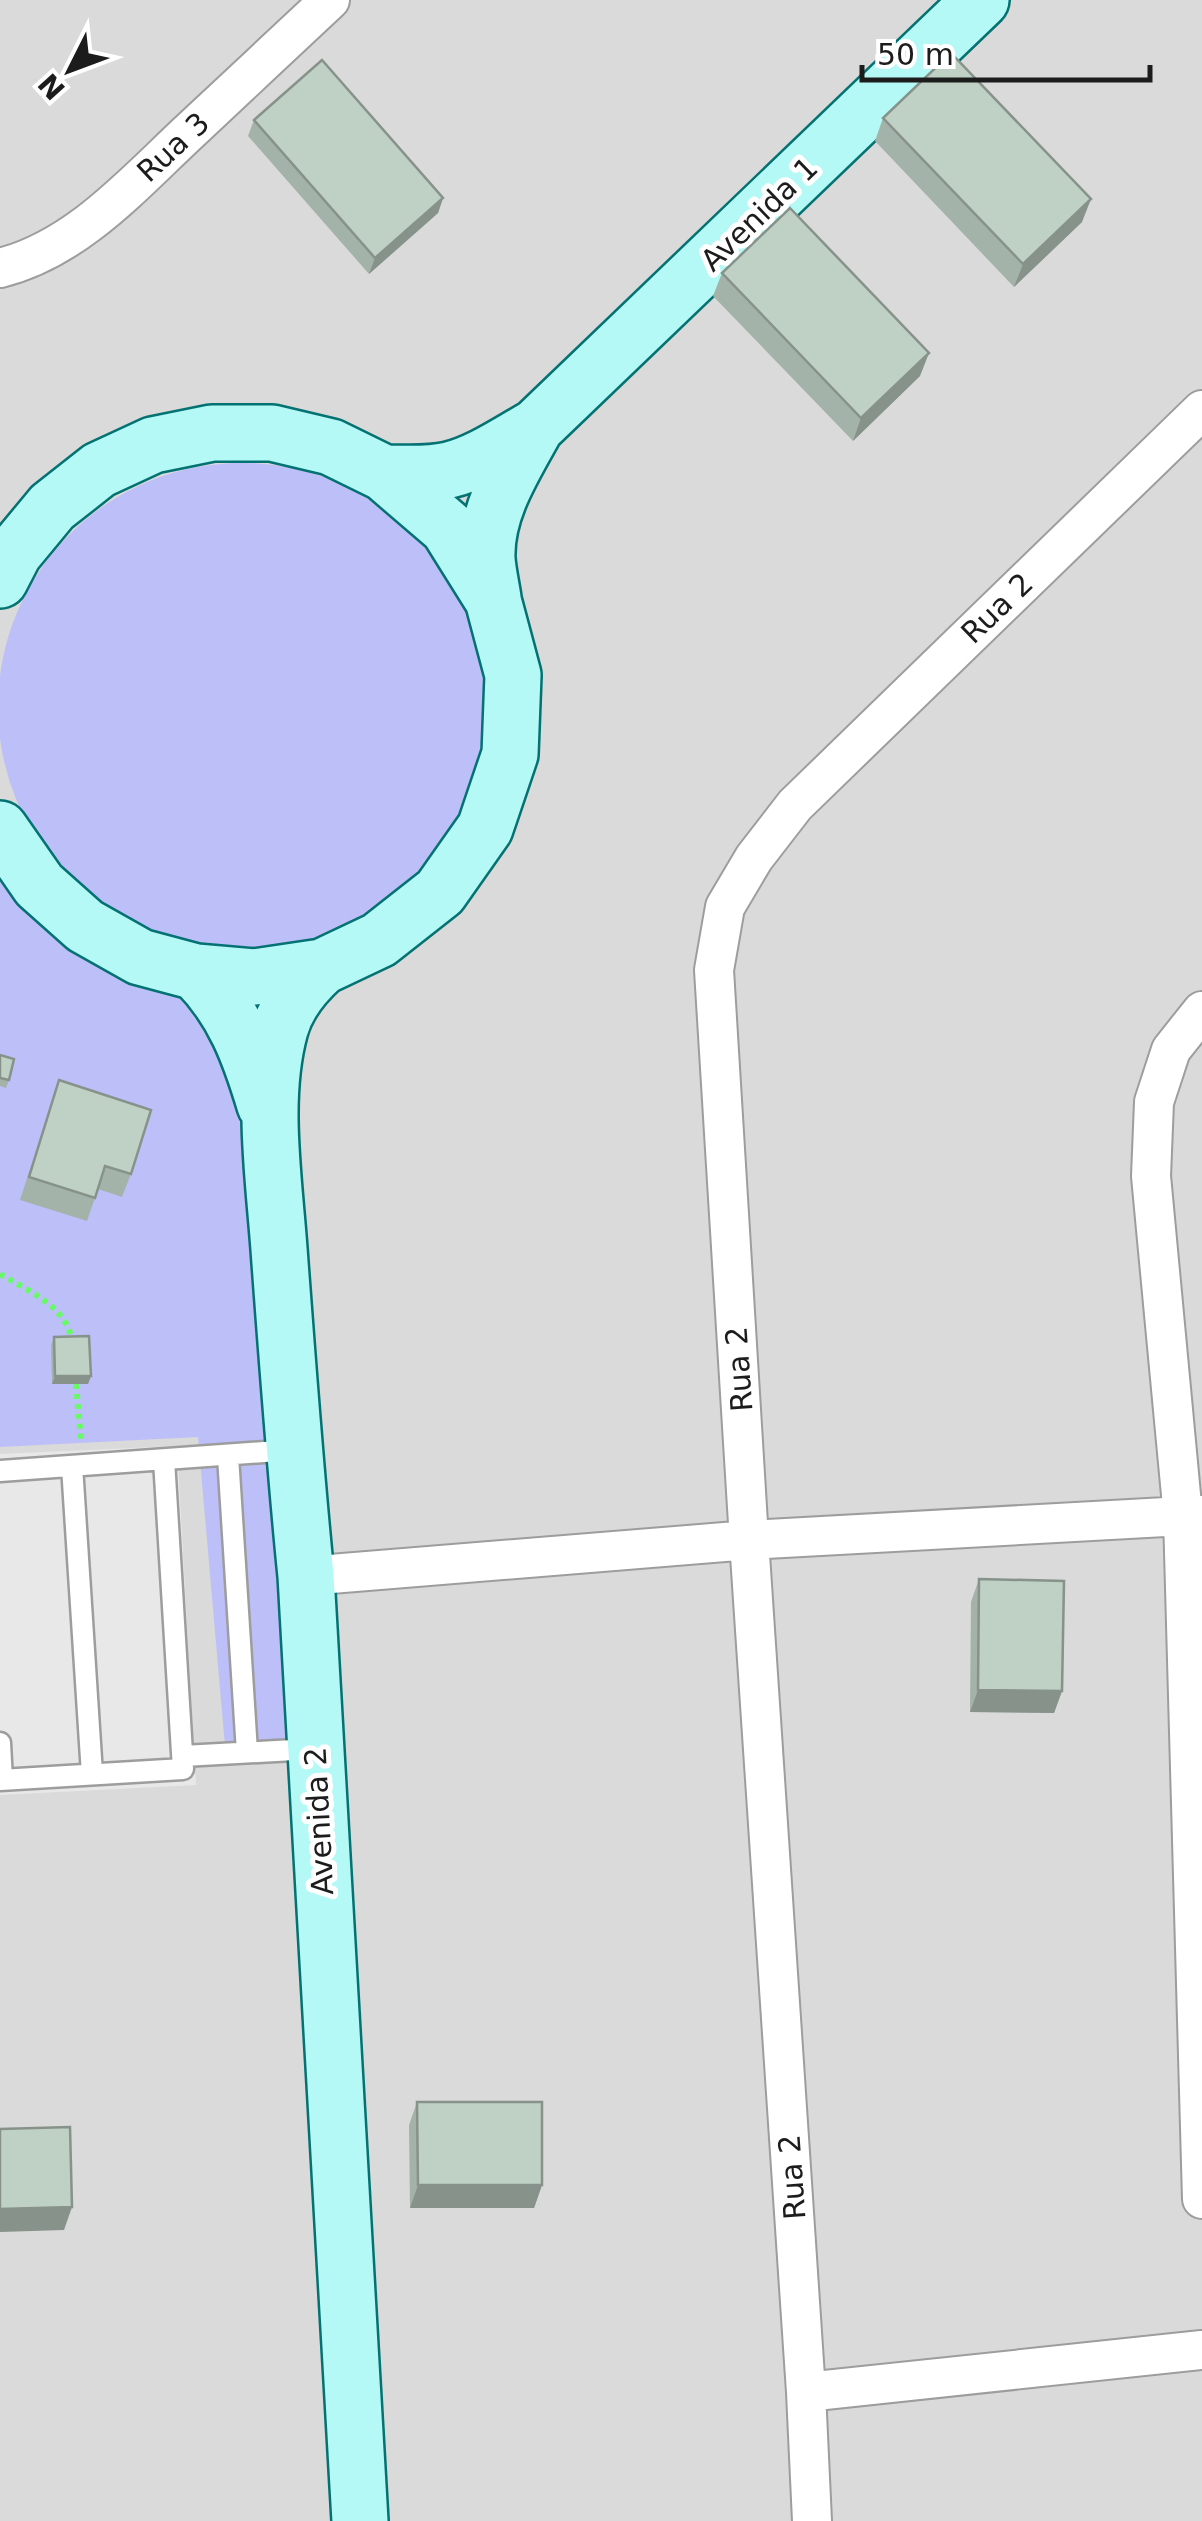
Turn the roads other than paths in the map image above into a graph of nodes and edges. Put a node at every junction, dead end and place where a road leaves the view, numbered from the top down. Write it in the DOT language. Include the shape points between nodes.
graph roads {
  1 [pos="330,0"];
  2 [pos="981,0"];
  3 [pos="0,268"];
  4 [pos="1202,410"];
  5 [pos="536,427"];
  6 [pos="384,473"];
  7 [pos="0,580"];
  8 [pos="493,600"];
  9 [pos="0,829"];
  10 [pos="322,967"];
  11 [pos="196,972"];
  12 [pos="1202,1011"];
  13 [pos="270,1122"];
  14 [pos="294,1450"];
  15 [pos="228,1456"];
  16 [pos="164,1460"];
  17 [pos="78,1465"];
  18 [pos="0,1471"];
  19 [pos="1192,1515"];
  20 [pos="749,1540"];
  21 [pos="306,1576"];
  22 [pos="0,1743"];
  23 [pos="314,1749"];
  24 [pos="247,1752"];
  25 [pos="183,1756"];
  26 [pos="92,1774"];
  27 [pos="1,1780"];
  28 [pos="1202,2199"];
  29 [pos="1202,2350"];
  30 [pos="806,2392"];
  31 [pos="360,2521"];
  32 [pos="812,2521"];
  1 -- 3 [label="street, Rua 3" via="110,206 60,244"];
  2 -- 5 [label="street, Avenida 1"];
  4 -- 20 [label="street, Rua 2" via="795,805 726,907 714,970"];
  5 -- 6 [label="street" via="451,470"];
  5 -- 8 [label="street" via="489,530"];
  6 -- 7 [label="street" via="331,447 272,433 212,433 154,445 100,470 52,507"];
  6 -- 8 [label="street" via="448,528"];
  8 -- 10 [label="street" via="512,676 511,734 485,828 440,892 379,940"];
  9 -- 11 [label="street" via="39,885 85,926 140,956"];
  10 -- 11 [label="street" via="254,976"];
  10 -- 13 [label="street" via="302,986 280,1029"];
  11 -- 13 [label="street" via="242,1038"];
  12 -- 19 [label="street" via="1172,1050 1154,1102 1151,1176"];
  13 -- 14 [label="street, Avenida 2"];
  14 -- 15 [label="lane"];
  14 -- 21 [label="street, Avenida 2"];
  15 -- 16 [label="lane"];
  15 -- 24 [label="lane"];
  16 -- 17 [label="lane"];
  16 -- 25 [label="lane"];
  17 -- 18 [label="lane"];
  17 -- 26 [label="lane"];
  19 -- 20 [label="street"];
  19 -- 28 [label="street"];
  20 -- 21 [label="street"];
  20 -- 30 [label="street, Rua 2"];
  21 -- 23 [label="street, Avenida 2"];
  22 -- 27 [label="lane"];
  23 -- 24 [label="lane"];
  23 -- 31 [label="street, Avenida 2"];
  24 -- 25 [label="lane"];
  25 -- 26 [label="lane" via="184,1768"];
  26 -- 27 [label="lane"];
  29 -- 30 [label="street"];
  30 -- 32 [label="street, Rua 2"];
}
